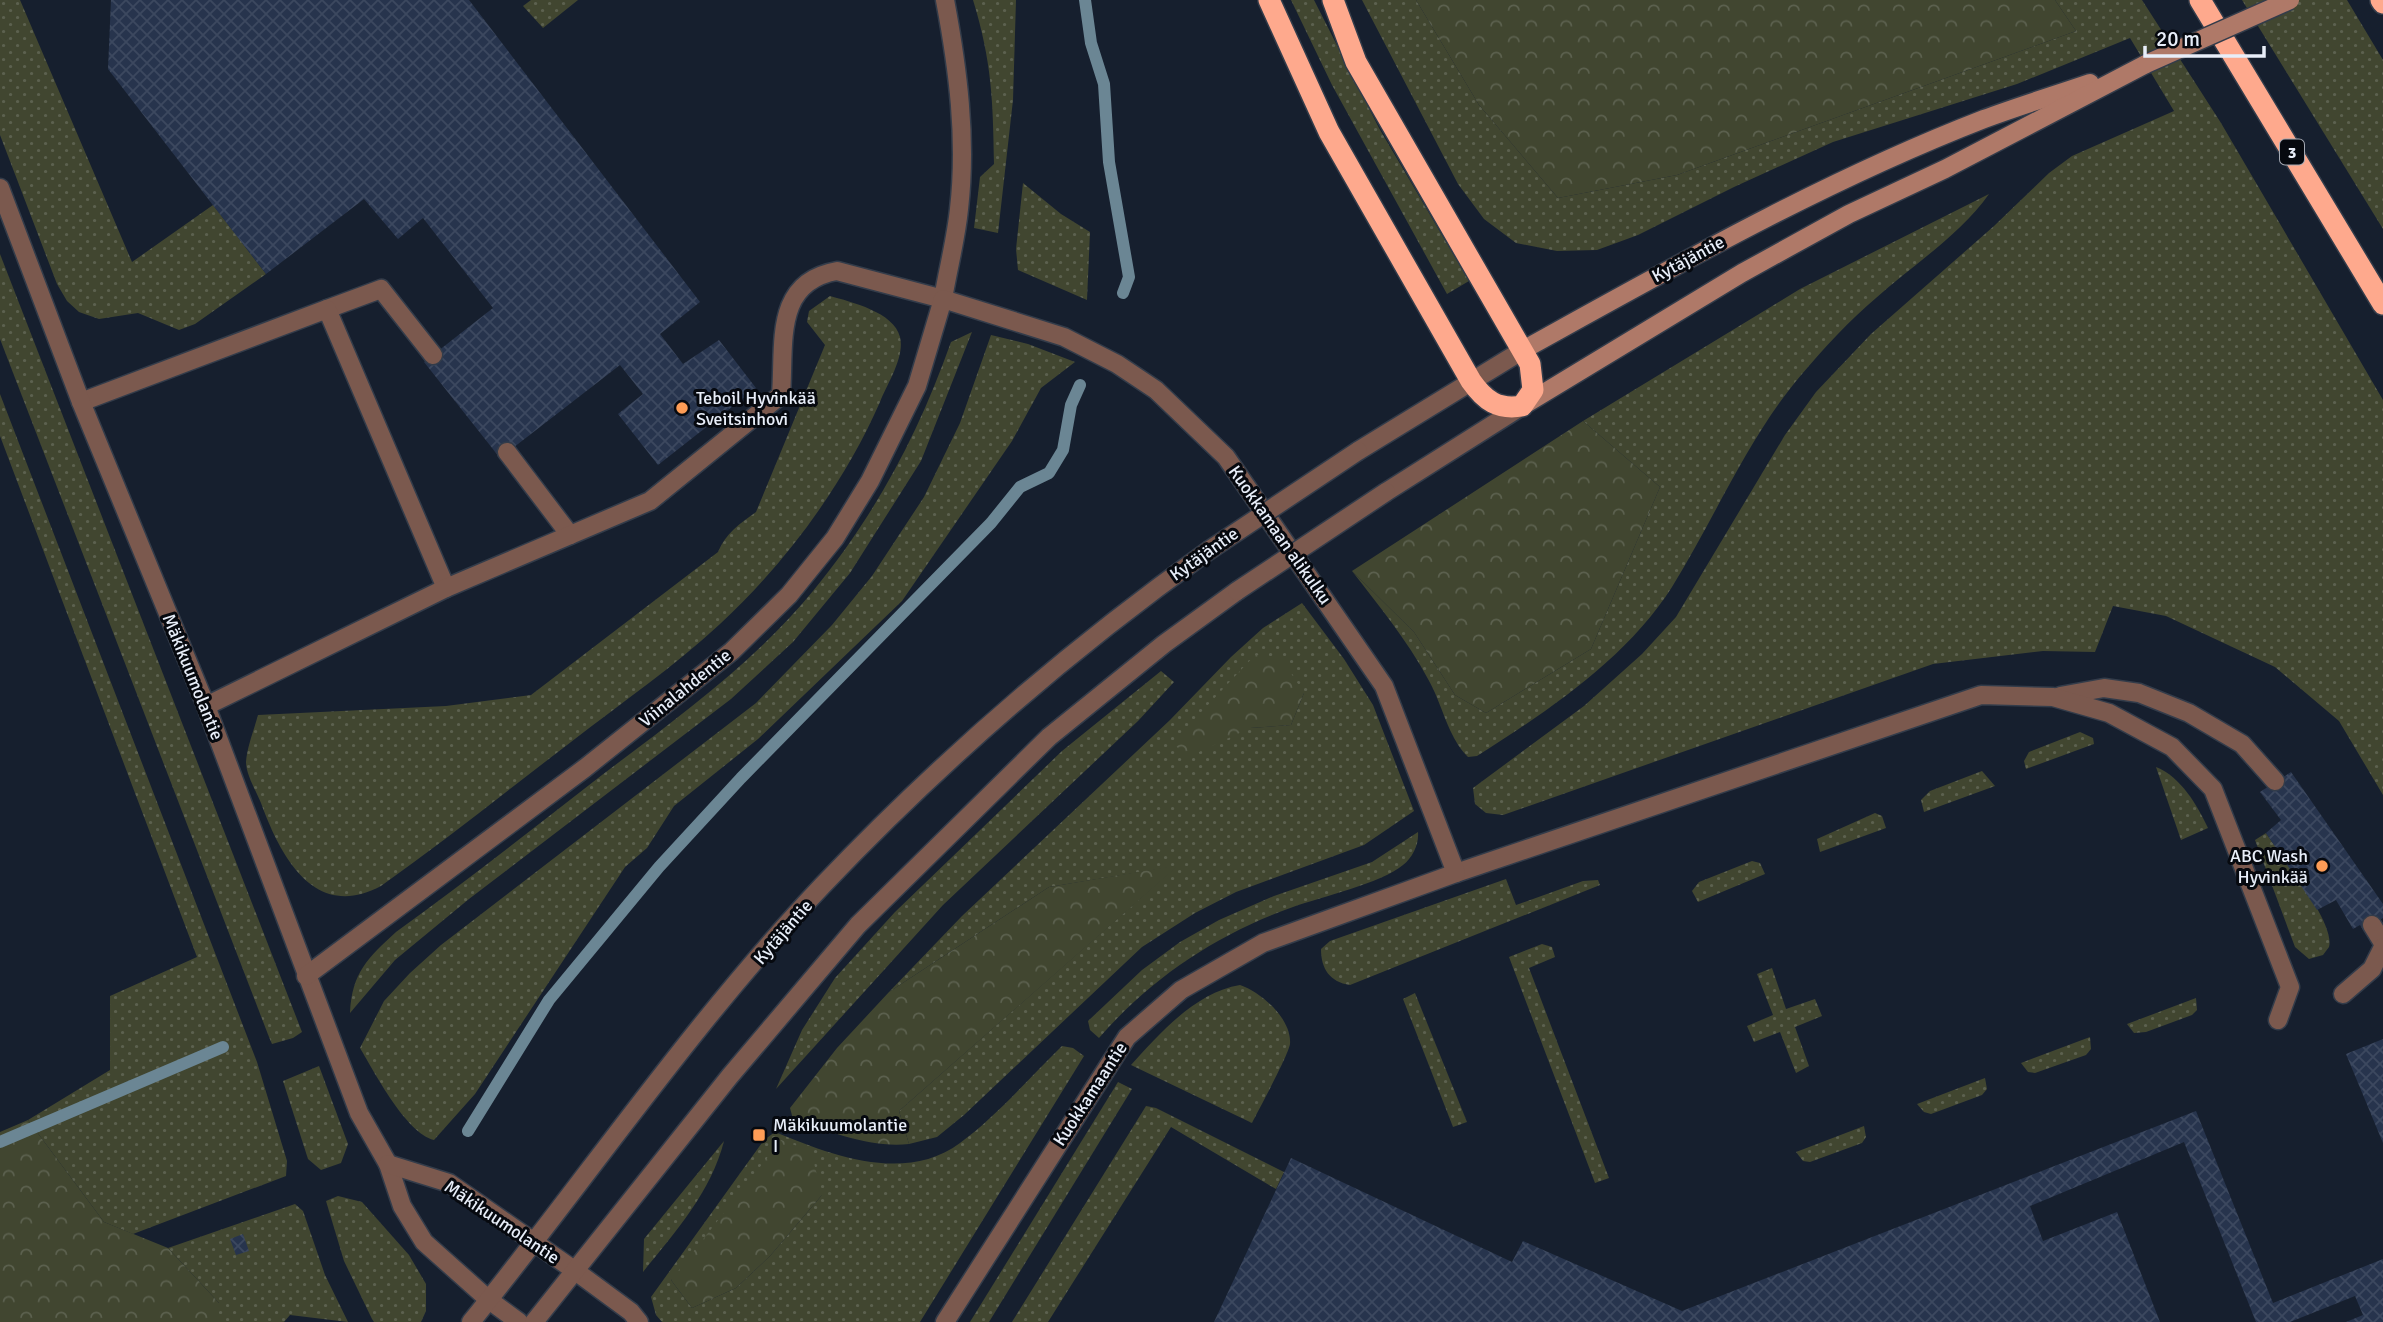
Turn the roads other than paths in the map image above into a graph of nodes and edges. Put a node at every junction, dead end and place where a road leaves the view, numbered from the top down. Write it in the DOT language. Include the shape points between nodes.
graph roads {
  1 [pos="944,0"];
  2 [pos="1269,0"];
  3 [pos="1333,0"];
  4 [pos="2200,0"];
  5 [pos="2290,0"];
  6 [pos="2146,64"];
  7 [pos="0,188"];
  8 [pos="943,299"];
  9 [pos="2383,304"];
  10 [pos="327,309"];
  11 [pos="1523,350"];
  12 [pos="433,355"];
  13 [pos="1471,381"];
  14 [pos="81,402"];
  15 [pos="1522,406"];
  16 [pos="507,452"];
  17 [pos="570,536"];
  18 [pos="446,589"];
  19 [pos="2053,697"];
  20 [pos="206,706"];
  21 [pos="2275,781"];
  22 [pos="1456,873"];
  23 [pos="2372,925"];
  24 [pos="2383,945"];
  25 [pos="306,976"];
  26 [pos="2343,994"];
  27 [pos="2278,1020"];
  28 [pos="388,1164"];
  29 [pos="533,1242"];
  30 [pos="574,1270"];
  31 [pos="489,1300"];
  32 [pos="471,1322"];
  33 [pos="519,1322"];
  34 [pos="534,1322"];
  35 [pos="639,1322"];
  36 [pos="945,1322"];
  1 -- 8 [label="street, Viinalahdentie" via="956,56 962,155 959,209"];
  2 -- 13 [label="highway" via="1329,132"];
  3 -- 11 [label="highway" via="1356,62"];
  4 -- 9 [label="highway, 3"];
  5 -- 6 [label="main road, Kytäjäntie, bridge"];
  6 -- 11 [label="main road, Kytäjäntie" via="1917,147 1722,241"];
  6 -- 15 [label="main road, Kytäjäntie" via="1849,214"];
  7 -- 14 [label="street, Mäkikuumolantie"];
  8 -- 17 [label="street, Kuokkamaan alikulku" via="837,271 805,282 789,305 781,395 650,500"];
  8 -- 22 [label="street, Kuokkamaan alikulku" via="1064,337 1117,364 1157,390 1226,457 1384,686"];
  8 -- 25 [label="street, Viinalahdentie" via="917,387 870,481 835,538 789,595 732,651 585,768"];
  10 -- 12 [label="street" via="381,289"];
  10 -- 14 [label="street"];
  10 -- 18 [label="street"];
  11 -- 13 [label="street, Kytäjäntie"];
  11 -- 15 [label="highway" via="1534,390"];
  13 -- 15 [label="highway" via="1490,403 1506,409"];
  13 -- 29 [label="street, Kytäjäntie, bridge" via="1208,551 1045,674 822,887 709,1018"];
  14 -- 20 [label="street, Mäkikuumolantie"];
  15 -- 30 [label="street, Kytäjäntie, bridge" via="1237,591 1049,737 858,925"];
  16 -- 17 [label="street"];
  17 -- 18 [label="street, Kuokkamaan alikulku"];
  18 -- 20 [label="street, Kuokkamaan alikulku"];
  19 -- 21 [label="street" via="2104,688 2139,693 2189,713 2242,744"];
  19 -- 22 [label="street, Kuokkamaantie" via="1981,695"];
  19 -- 27 [label="street" via="2109,713 2172,747 2213,789 2290,987"];
  20 -- 25 [label="street, Mäkikuumolantie"];
  22 -- 36 [label="street, Kuokkamaantie" via="1263,943 1181,990 1145,1021 1109,1062"];
  23 -- 24 [label="street"];
  24 -- 26 [label="street" via="2372,969"];
  25 -- 28 [label="street, Mäkikuumolantie" via="359,1113"];
  28 -- 29 [label="street, Mäkikuumolantie" via="449,1182"];
  28 -- 31 [label="street, Mäkikuumolantie" via="402,1206 424,1242"];
  29 -- 30 [label="street, Mäkikuumolantie"];
  29 -- 31 [label="street, Kytäjäntie"];
  30 -- 34 [label="street, Kytäjäntie"];
  30 -- 35 [label="street, Mäkikuumolantie"];
  31 -- 32 [label="street, Kytäjäntie"];
  31 -- 33 [label="street, Mäkikuumolantie"];
}
